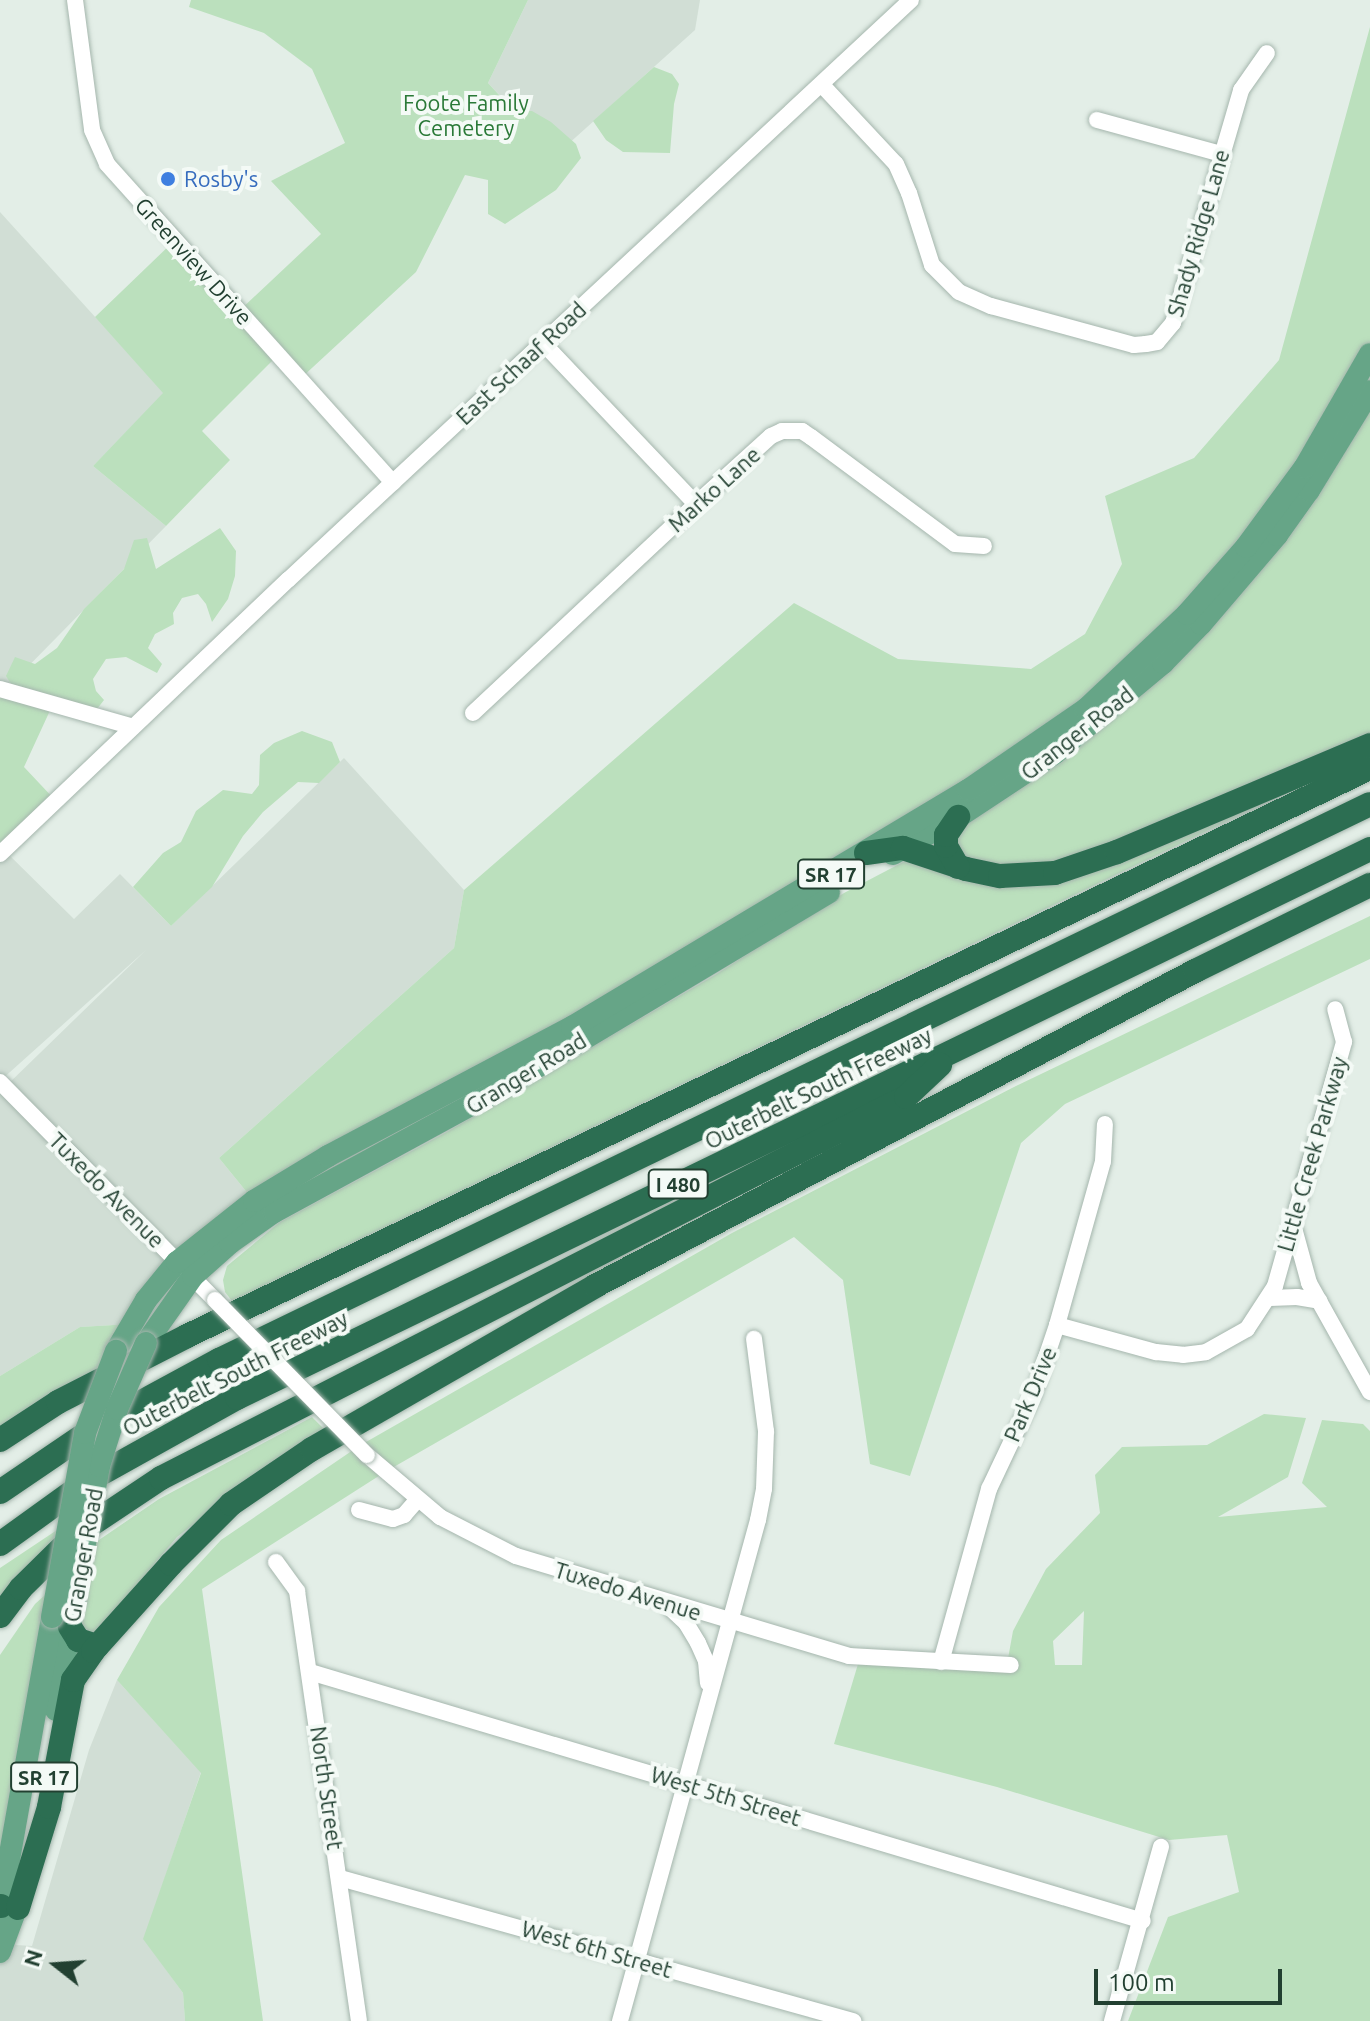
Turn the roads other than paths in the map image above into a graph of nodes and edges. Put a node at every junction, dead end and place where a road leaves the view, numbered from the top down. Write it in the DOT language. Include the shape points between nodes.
graph roads {
  1 [pos="75,0"];
  2 [pos="911,0"];
  3 [pos="1267,53"];
  4 [pos="822,85"];
  5 [pos="1097,120"];
  6 [pos="1221,154"];
  7 [pos="543,343"];
  8 [pos="1370,354"];
  9 [pos="1370,391"];
  10 [pos="393,483"];
  11 [pos="696,504"];
  12 [pos="984,546"];
  13 [pos="0,689"];
  14 [pos="473,713"];
  15 [pos="133,727"];
  16 [pos="1370,745"];
  17 [pos="1370,768"];
  18 [pos="1370,804"];
  19 [pos="958,817"];
  20 [pos="903,848"];
  21 [pos="1370,849"];
  22 [pos="866,853"];
  23 [pos="0,854"];
  24 [pos="958,867"];
  25 [pos="1370,885"];
  26 [pos="1335,1009"];
  27 [pos="958,1049"];
  28 [pos="0,1082"];
  29 [pos="1105,1124"];
  30 [pos="1294,1222"];
  31 [pos="185,1269"];
  32 [pos="1270,1298"];
  33 [pos="1320,1301"];
  34 [pos="1057,1325"];
  35 [pos="754,1339"];
  36 [pos="1370,1392"];
  37 [pos="0,1440"];
  38 [pos="0,1492"];
  39 [pos="417,1500"];
  40 [pos="359,1510"];
  41 [pos="0,1544"];
  42 [pos="276,1562"];
  43 [pos="653,1599"];
  44 [pos="0,1616"];
  45 [pos="61,1622"];
  46 [pos="729,1623"];
  47 [pos="97,1646"];
  48 [pos="941,1662"];
  49 [pos="1011,1665"];
  50 [pos="310,1672"];
  51 [pos="707,1701"];
  52 [pos="684,1784"];
  53 [pos="1161,1847"];
  54 [pos="340,1878"];
  55 [pos="5,1907"];
  56 [pos="1143,1921"];
  57 [pos="0,1952"];
  58 [pos="638,1960"];
  59 [pos="359,2021"];
  60 [pos="620,2021"];
  61 [pos="853,2021"];
  62 [pos="1112,2021"];
  1 -- 10 [label="street, Greenview Drive" via="92,130 107,164"];
  2 -- 4 [label="street, East Schaaf Road"];
  3 -- 6 [label="street, Shady Ridge Lane" via="1245,79"];
  4 -- 6 [label="street, Shady Ridge Lane" via="896,164 924,246 942,278 975,300 1134,345 1157,342 1173,323"];
  4 -- 7 [label="street, East Schaaf Road"];
  5 -- 6 [label="street"];
  7 -- 10 [label="street, East Schaaf Road"];
  7 -- 11 [label="street"];
  8 -- 22 [label="main road, Granger Road / SR 17" via="1276,509 1150,652 1086,709 1014,762"];
  9 -- 19 [label="main road, Granger Road / SR 17" via="1309,490 1201,624 1099,719"];
  10 -- 15 [label="street, East Schaaf Road"];
  11 -- 12 [label="street, Marko Lane" via="771,436 802,431 955,544"];
  11 -- 14 [label="street, Marko Lane"];
  13 -- 15 [label="street"];
  15 -- 23 [label="street, East Schaaf Road"];
  16 -- 24 [label="highway" via="1087,864 1012,876"];
  17 -- 37 [label="highway" via="187,1336 58,1402"];
  18 -- 38 [label="highway, Outerbelt South Freeway / I 480" via="219,1360 97,1426"];
  19 -- 20 [label="main road, Granger Road / SR 17"];
  19 -- 24 [label="highway" via="946,835 946,846"];
  20 -- 22 [label="highway"];
  20 -- 24 [label="highway"];
  20 -- 31 [label="main road, Granger Road / SR 17" via="502,1088 274,1212"];
  21 -- 27 [label="highway, Outerbelt South Freeway / I 480"];
  22 -- 31 [label="main road, Granger Road / SR 17" via="572,1027 328,1156 234,1215"];
  25 -- 47 [label="highway" via="683,1238 312,1449 250,1490 202,1531"];
  26 -- 30 [label="street, Little Creek Parkway" via="1344,1042"];
  27 -- 41 [label="highway, Outerbelt South Freeway / I 480" via="237,1398 99,1474"];
  27 -- 44 [label="highway" via="906,1097 161,1478 74,1536"];
  28 -- 31 [label="street, Tuxedo Avenue"];
  29 -- 34 [label="street, Park Drive" via="1103,1161"];
  30 -- 32 [label="street, Little Creek Parkway"];
  30 -- 33 [label="street" via="1303,1267"];
  31 -- 39 [label="street, Tuxedo Avenue, bridge"];
  31 -- 45 [label="main road, Granger Road / SR 17, bridge" via="122,1397 99,1466 75,1598"];
  31 -- 45 [label="main road, Granger Road / SR 17, bridge" via="146,1300 116,1351 85,1433"];
  32 -- 33 [label="street"];
  32 -- 34 [label="street, Little Creek Parkway" via="1247,1329 1206,1352 1156,1352"];
  33 -- 36 [label="street"];
  34 -- 48 [label="street, Park Drive" via="1033,1396 989,1489"];
  35 -- 46 [label="street" via="766,1431 764,1489"];
  39 -- 40 [label="street" via="393,1519"];
  39 -- 43 [label="street, Tuxedo Avenue" via="462,1531 516,1556"];
  42 -- 50 [label="street, North Street" via="297,1591"];
  43 -- 46 [label="street, Tuxedo Avenue"];
  43 -- 51 [label="street" via="672,1609 698,1643 706,1661"];
  45 -- 47 [label="highway" via="78,1640"];
  45 -- 55 [label="main road, Granger Road / SR 17"];
  46 -- 48 [label="street" via="849,1656"];
  46 -- 51 [label="street, Tuxedo Avenue"];
  47 -- 55 [label="highway" via="70,1688 49,1807"];
  48 -- 49 [label="street"];
  50 -- 52 [label="street, West 5th Street"];
  50 -- 54 [label="street, North Street"];
  51 -- 52 [label="street, Tuxedo Avenue"];
  52 -- 56 [label="street, West 5th Street"];
  52 -- 58 [label="street, Tuxedo Avenue"];
  53 -- 56 [label="street"];
  54 -- 58 [label="street, West 6th Street"];
  54 -- 59 [label="street, North Street"];
  55 -- 57 [label="main road, Granger Road / SR 17"];
  56 -- 62 [label="street"];
  58 -- 60 [label="street, Tuxedo Avenue"];
  58 -- 61 [label="street, West 6th Street"];
}
